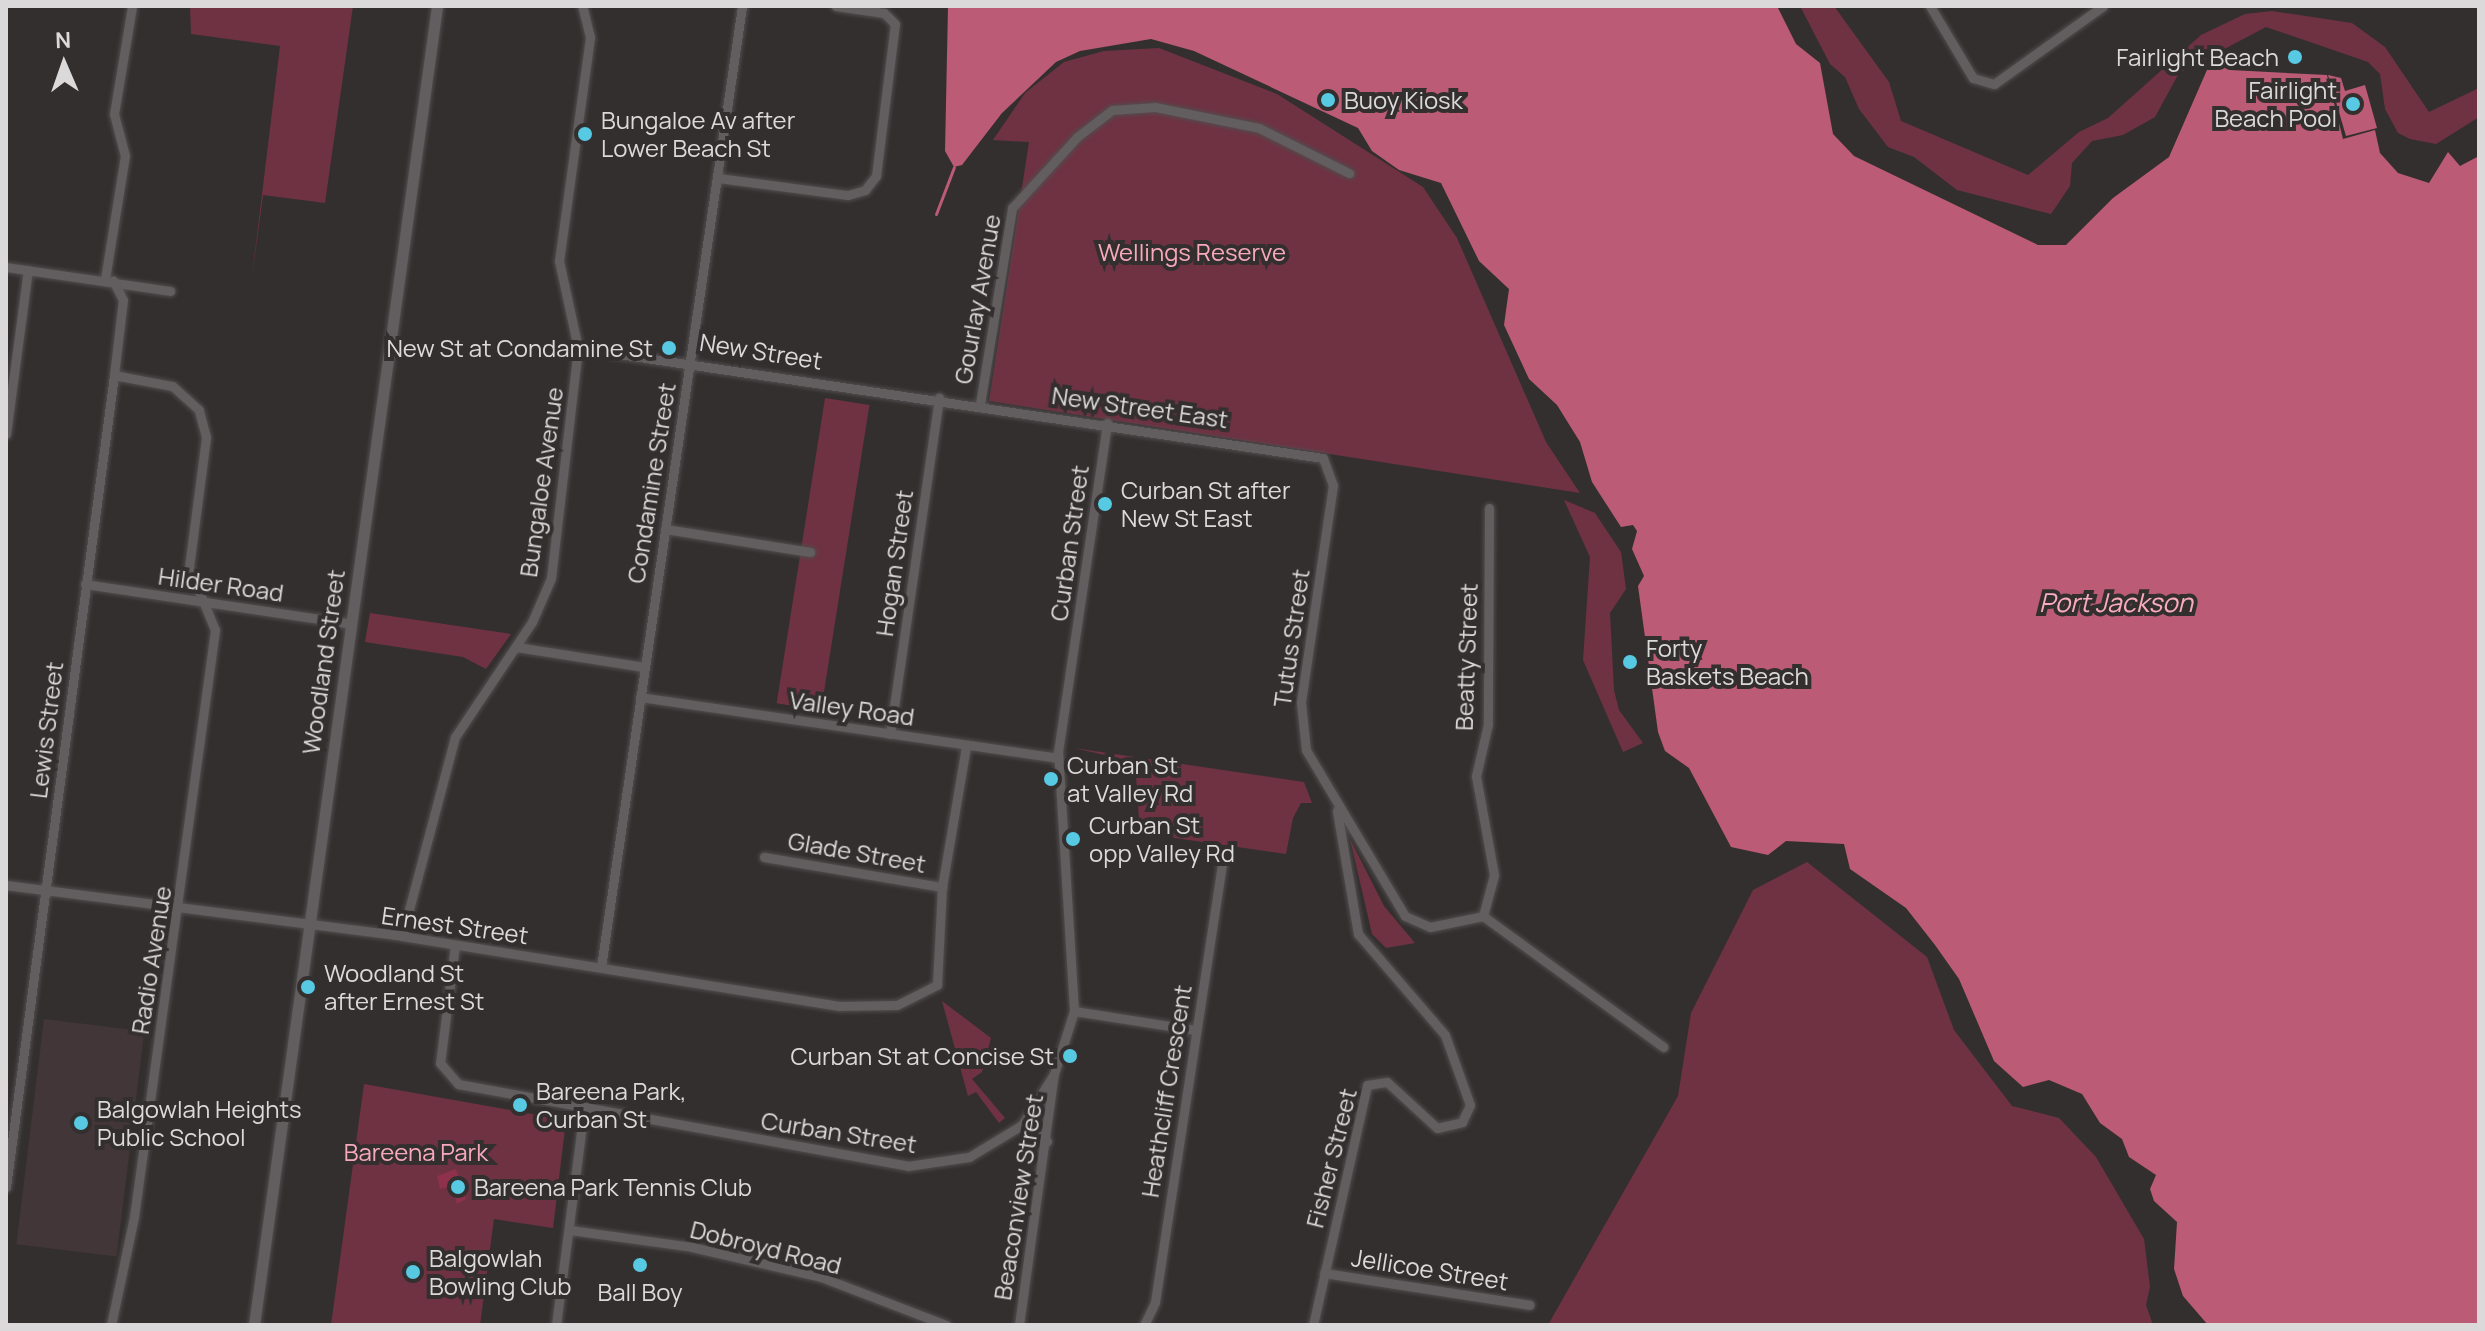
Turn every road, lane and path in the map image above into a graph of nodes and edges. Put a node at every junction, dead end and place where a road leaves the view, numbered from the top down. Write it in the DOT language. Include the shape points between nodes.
graph roads {
  1 [pos="132,6"];
  2 [pos="437,6"];
  3 [pos="582,6"];
  4 [pos="742,6"];
  5 [pos="836,6"];
  6 [pos="1930,6"];
  7 [pos="2103,6"];
  8 [pos="1349,173"];
  9 [pos="718,178"];
  10 [pos="6,267"];
  11 [pos="28,270"];
  12 [pos="109,280"];
  13 [pos="170,291"];
  14 [pos="578,348"];
  15 [pos="690,361"];
  16 [pos="114,375"];
  17 [pos="939,398"];
  18 [pos="980,404"];
  19 [pos="1107,423"];
  20 [pos="6,434"];
  21 [pos="1331,467"];
  22 [pos="1489,508"];
  23 [pos="665,529"];
  24 [pos="810,552"];
  25 [pos="85,584"];
  26 [pos="205,602"];
  27 [pos="352,624"];
  28 [pos="516,647"];
  29 [pos="644,667"];
  30 [pos="640,697"];
  31 [pos="890,734"];
  32 [pos="966,746"];
  33 [pos="1058,758"];
  34 [pos="1337,807"];
  35 [pos="764,857"];
  36 [pos="1223,860"];
  37 [pos="6,885"];
  38 [pos="942,887"];
  39 [pos="45,889"];
  40 [pos="179,907"];
  41 [pos="1483,916"];
  42 [pos="308,924"];
  43 [pos="402,936"];
  44 [pos="455,945"];
  45 [pos="601,967"];
  46 [pos="1074,1011"];
  47 [pos="1195,1030"];
  48 [pos="1663,1047"];
  49 [pos="1054,1074"];
  50 [pos="584,1108"];
  51 [pos="1022,1125"];
  52 [pos="1047,1141"];
  53 [pos="6,1187"];
  54 [pos="570,1230"];
  55 [pos="1324,1273"];
  56 [pos="1530,1305"];
  57 [pos="111,1325"];
  58 [pos="254,1325"];
  59 [pos="556,1325"];
  60 [pos="946,1325"];
  61 [pos="1019,1325"];
  62 [pos="1146,1325"];
  63 [pos="1313,1325"];
  1 -- 12 [label="street" via="114,114 125,156"];
  2 -- 27 [label="street, Woodland Street"];
  3 -- 14 [label="street, Bungaloe Avenue" via="590,37 559,261"];
  4 -- 9 [label="street, Condamine Street"];
  5 -- 9 [label="street" via="884,13 895,24 876,176 865,190 848,195"];
  6 -- 7 [label="street" via="1973,78 1994,84 2083,26"];
  8 -- 18 [label="street, Gourlay Avenue" via="1245,125 1155,107 1103,116 1012,208"];
  9 -- 15 [label="street, Condamine Street"];
  10 -- 11 [label="street"];
  11 -- 12 [label="street"];
  11 -- 20 [label="street"];
  12 -- 13 [label="street"];
  12 -- 16 [label="street, Lewis Street" via="123,300"];
  14 -- 15 [label="street, New Street"];
  14 -- 28 [label="street, Bungaloe Avenue" via="551,578"];
  15 -- 17 [label="street, New Street"];
  15 -- 23 [label="street, Condamine Street"];
  16 -- 25 [label="street, Lewis Street"];
  16 -- 26 [label="street, Radio Avenue" via="172,386 187,395 203,422 189,567"];
  17 -- 18 [label="street, New Street East"];
  17 -- 31 [label="street, Hogan Street"];
  18 -- 19 [label="street, New Street East"];
  19 -- 21 [label="street, New Street East" via="1313,453"];
  19 -- 33 [label="street, Curban Street"];
  21 -- 34 [label="street, Tutus Street" via="1300,716 1306,750"];
  22 -- 41 [label="street, Beatty Street" via="1488,712 1476,776 1494,875"];
  23 -- 24 [label="street"];
  23 -- 29 [label="street, Condamine Street"];
  25 -- 26 [label="street, Hilder Road"];
  25 -- 39 [label="street, Lewis Street"];
  26 -- 27 [label="street, Hilder Road"];
  26 -- 40 [label="street, Radio Avenue" via="215,630"];
  27 -- 42 [label="street, Woodland Street"];
  28 -- 29 [label="street"];
  28 -- 43 [label="street, Bungaloe Avenue" via="455,737"];
  29 -- 30 [label="street, Condamine Street"];
  30 -- 31 [label="street, Valley Road"];
  30 -- 45 [label="street, Condamine Street"];
  31 -- 32 [label="street, Valley Road"];
  32 -- 33 [label="street, Valley Road"];
  32 -- 38 [label="street"];
  33 -- 46 [label="street, Curban Street"];
  34 -- 41 [label="street" via="1405,916 1430,927"];
  34 -- 55 [label="street, Fisher Street" via="1361,941 1445,1035 1470,1099 1462,1122 1437,1128 1387,1082 1367,1085"];
  35 -- 38 [label="street, Glade Street"];
  36 -- 47 [label="street, Heathcliff Crescent"];
  37 -- 39 [label="street, Ernest Street"];
  38 -- 45 [label="street, Ernest Street" via="937,985 897,1005 839,1006"];
  39 -- 40 [label="street, Ernest Street"];
  39 -- 53 [label="street, Lewis Street"];
  40 -- 42 [label="street, Ernest Street"];
  40 -- 57 [label="street, Radio Avenue" via="134,1217"];
  41 -- 48 [label="street"];
  42 -- 43 [label="street, Ernest Street"];
  42 -- 58 [label="street, Woodland Street"];
  43 -- 44 [label="street, Ernest Street"];
  44 -- 45 [label="street, Ernest Street"];
  44 -- 50 [label="street, Curban Street" via="440,1057 446,1077"];
  46 -- 47 [label="street"];
  46 -- 49 [label="street, Curban Street"];
  47 -- 62 [label="street, Heathcliff Crescent" via="1155,1302"];
  49 -- 51 [label="street, Curban Street"];
  49 -- 52 [label="street, Beaconview Street"];
  50 -- 51 [label="street, Curban Street" via="908,1166 969,1157"];
  50 -- 54 [label="street"];
  51 -- 52 [label="street"];
  52 -- 61 [label="street, Beaconview Street"];
  54 -- 59 [label="street"];
  54 -- 60 [label="street, Dobroyd Road" via="692,1247 821,1277"];
  55 -- 56 [label="street, Jellicoe Street"];
  55 -- 63 [label="street, Fisher Street"];
}
